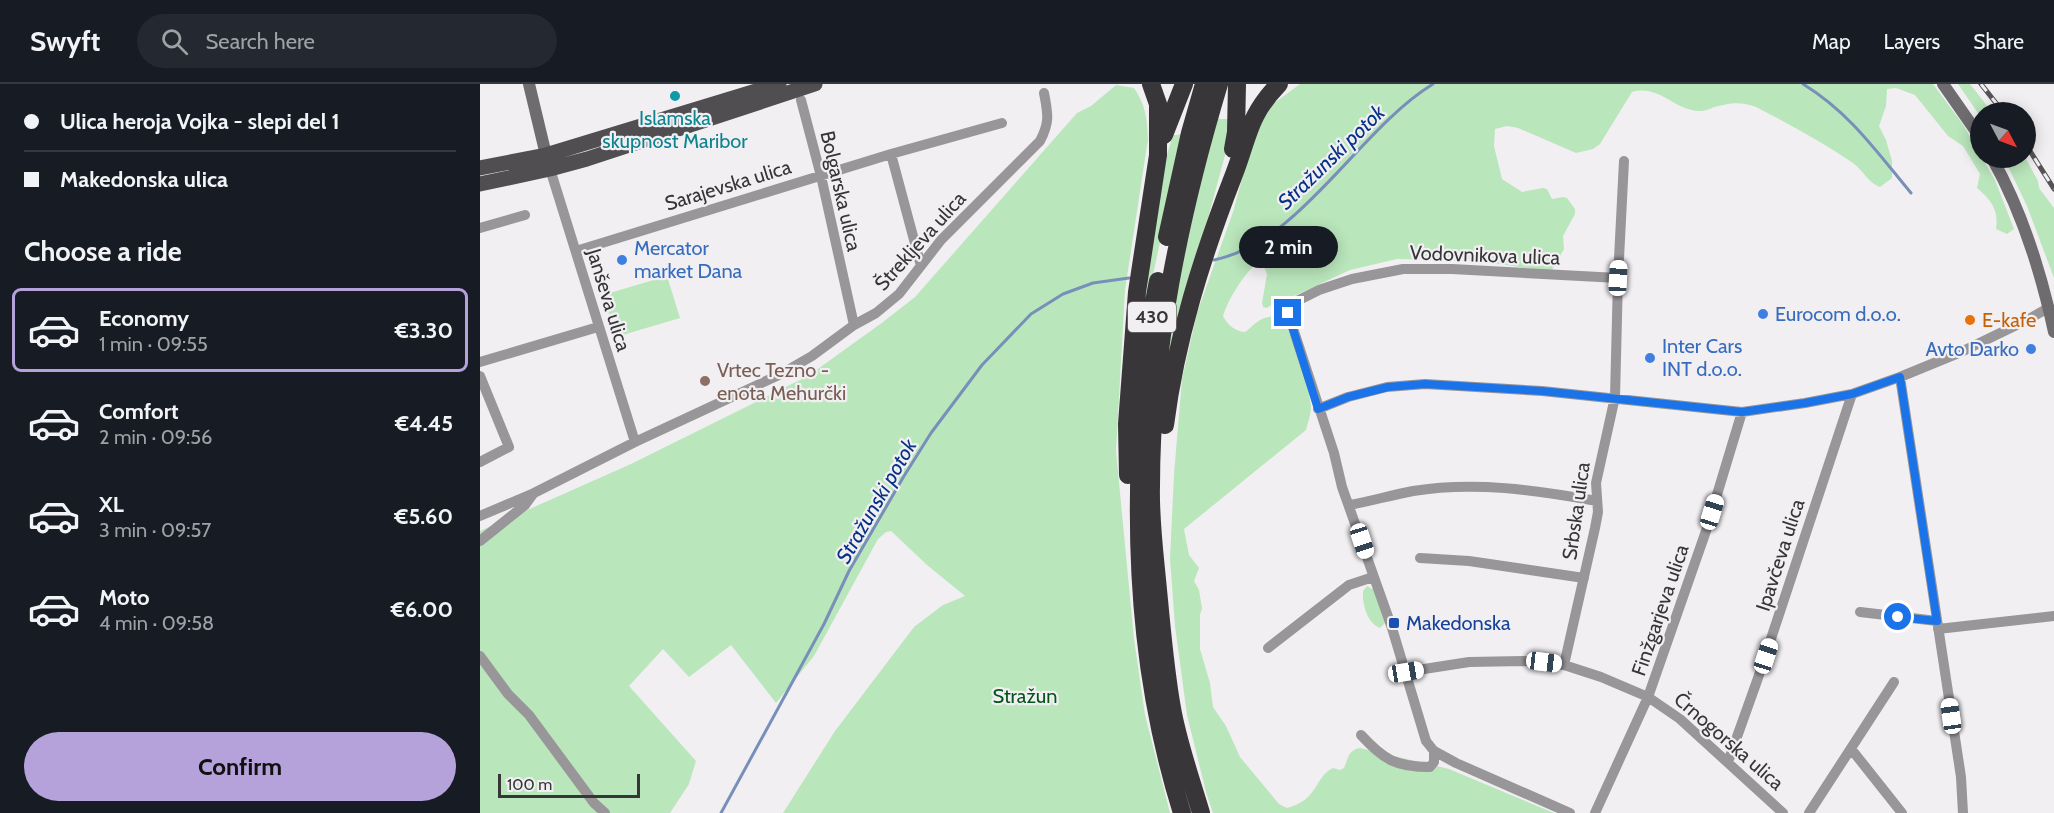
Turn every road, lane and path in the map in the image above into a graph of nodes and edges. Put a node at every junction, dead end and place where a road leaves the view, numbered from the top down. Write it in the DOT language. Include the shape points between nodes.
graph roads {
  1 [pos="529,84"];
  2 [pos="779,84"];
  3 [pos="815,84"];
  4 [pos="1151,84"];
  5 [pos="1184,84"];
  6 [pos="1204,84"];
  7 [pos="1219,84"];
  8 [pos="1237,84"];
  9 [pos="1279,84"];
  10 [pos="1943,84"];
  11 [pos="1044,93"];
  12 [pos="801,100"];
  13 [pos="1002,123"];
  14 [pos="1970,123"];
  15 [pos="891,154"];
  16 [pos="1158,155"];
  17 [pos="1624,161"];
  18 [pos="548,162"];
  19 [pos="480,168"];
  20 [pos="1997,168"];
  21 [pos="821,176"];
  22 [pos="480,184"];
  23 [pos="1224,198"];
  24 [pos="525,215"];
  25 [pos="480,228"];
  26 [pos="576,251"];
  27 [pos="921,266"];
  28 [pos="1618,278"];
  29 [pos="2051,305"];
  30 [pos="854,325"];
  31 [pos="598,327"];
  32 [pos="2054,332"];
  33 [pos="480,362"];
  34 [pos="480,376"];
  35 [pos="1900,377"];
  36 [pos="1852,394"];
  37 [pos="1615,397"];
  38 [pos="1318,409"];
  39 [pos="1742,412"];
  40 [pos="635,442"];
  41 [pos="480,462"];
  42 [pos="534,493"];
  43 [pos="1597,501"];
  44 [pos="1350,505"];
  45 [pos="480,516"];
  46 [pos="480,542"];
  47 [pos="1146,555"];
  48 [pos="1420,558"];
  49 [pos="1373,577"];
  50 [pos="1584,578"];
  51 [pos="1860,612"];
  52 [pos="2054,616"];
  53 [pos="1938,625"];
  54 [pos="1268,648"];
  55 [pos="480,656"];
  56 [pos="1564,664"];
  57 [pos="1406,672"];
  58 [pos="1894,682"];
  59 [pos="1648,697"];
  60 [pos="1361,735"];
  61 [pos="1852,750"];
  62 [pos="1434,751"];
  63 [pos="1728,762"];
  64 [pos="605,813"];
  65 [pos="1182,813"];
  66 [pos="1201,813"];
  67 [pos="1570,813"];
  68 [pos="1595,813"];
  69 [pos="1784,813"];
  70 [pos="1809,813"];
  71 [pos="1902,813"];
  72 [pos="1963,813"];
  1 -- 18 [label="street"];
  2 -- 18 [label="main road"];
  3 -- 18 [label="main road" via="587,159"];
  4 -- 16 [label="highway" via="1158,104"];
  5 -- 16 [label="highway"];
  6 -- 47 [label="highway, 430" via="1169,225 1143,374 1138,489"];
  7 -- 47 [label="highway, 430" via="1181,231 1166,308 1157,381"];
  8 -- 23 [label="highway" via="1236,132"];
  9 -- 23 [label="highway" via="1255,113"];
  10 -- 14 [label="street"];
  11 -- 27 [label="street, Štrekljeva ulica" via="1048,119 1040,141"];
  12 -- 21 [label="street, Bolgarska ulica"];
  13 -- 15 [label="street, Sarajevska ulica"];
  15 -- 21 [label="street, Sarajevska ulica"];
  15 -- 27 [label="street"];
  16 -- 47 [label="highway" via="1137,292 1127,424 1130,527"];
  17 -- 28 [label="street, Srbska ulica"];
  18 -- 19 [label="main road"];
  18 -- 22 [label="main road"];
  18 -- 26 [label="street, Janševa ulica"];
  20 -- 29 [label="street" via="2020,216"];
  21 -- 26 [label="street, Sarajevska ulica"];
  21 -- 30 [label="street, Bolgarska ulica"];
  23 -- 47 [label="highway" via="1174,363"];
  24 -- 25 [label="street"];
  26 -- 31 [label="street, Janševa ulica"];
  27 -- 30 [label="street, Štrekljeva ulica" via="900,294"];
  28 -- 37 [label="street, Srbska ulica"];
  28 -- 38 [label="street, Vodovnikova ulica" via="1403,269 1352,279 1303,297 1289,309 1290,322"];
  29 -- 32 [label="street"];
  29 -- 35 [label="street" via="2030,320"];
  30 -- 40 [label="street, Štrekljeva ulica" via="781,374"];
  31 -- 33 [label="street"];
  31 -- 40 [label="street, Janševa ulica"];
  34 -- 41 [label="street" via="509,447"];
  35 -- 36 [label="street"];
  35 -- 53 [label="street"];
  36 -- 39 [label="street"];
  36 -- 63 [label="street, Ipavčeva ulica"];
  37 -- 38 [label="street" via="1416,385 1388,387"];
  37 -- 39 [label="street"];
  37 -- 43 [label="street, Srbska ulica" via="1596,483"];
  38 -- 44 [label="street"];
  39 -- 59 [label="street, Finžgarjeva ulica" via="1706,531"];
  40 -- 42 [label="street, Štrekljeva ulica"];
  42 -- 45 [label="street, Štrekljeva ulica"];
  42 -- 46 [label="street"];
  43 -- 44 [label="street" via="1492,487 1415,491"];
  43 -- 50 [label="street, Srbska ulica"];
  44 -- 49 [label="street"];
  47 -- 65 [label="highway, 430" via="1143,633 1171,777"];
  47 -- 66 [label="highway, 430" via="1172,710"];
  48 -- 50 [label="street"];
  49 -- 54 [label="street" via="1349,585"];
  49 -- 57 [label="street"];
  50 -- 56 [label="street, Srbska ulica"];
  51 -- 53 [label="street"];
  52 -- 53 [label="street"];
  53 -- 72 [label="street"];
  55 -- 64 [label="street"];
  56 -- 57 [label="street, Črnogorska ulica" via="1469,662"];
  56 -- 59 [label="street, Črnogorska ulica"];
  57 -- 62 [label="street" via="1426,741"];
  58 -- 61 [label="street"];
  59 -- 63 [label="street, Črnogorska ulica" via="1680,719"];
  59 -- 68 [label="street, Finžgarjeva ulica"];
  60 -- 62 [label="street" via="1382,756 1398,764 1430,767"];
  61 -- 70 [label="street"];
  61 -- 71 [label="street"];
  62 -- 67 [label="street"];
  63 -- 69 [label="street, Črnogorska ulica"];
}
